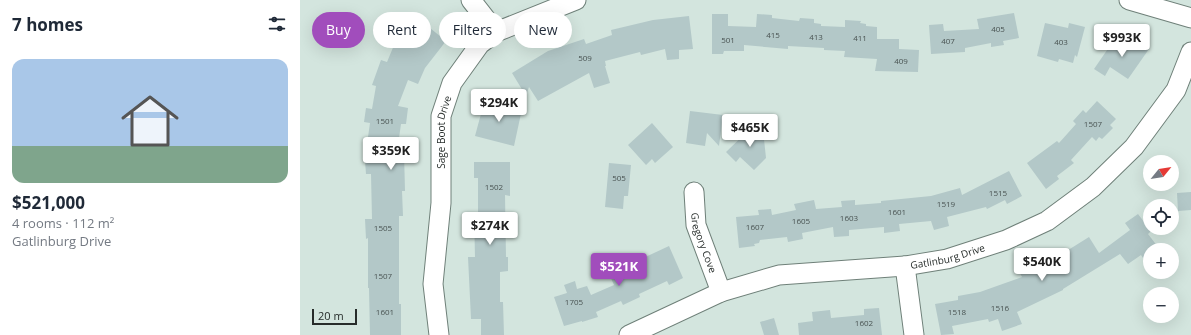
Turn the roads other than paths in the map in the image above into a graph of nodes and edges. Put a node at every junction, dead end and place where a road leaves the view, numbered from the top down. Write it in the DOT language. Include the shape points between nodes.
graph roads {
  1 [pos="471,0"];
  2 [pos="576,0"];
  3 [pos="1129,0"];
  4 [pos="480,12"];
  5 [pos="1191,18"];
  6 [pos="506,28"];
  7 [pos="477,48"];
  8 [pos="1191,52"];
  9 [pos="694,192"];
  10 [pos="905,266"];
  11 [pos="721,292"];
  12 [pos="439,335"];
  13 [pos="629,335"];
  14 [pos="914,335"];
  1 -- 4 [label="street"];
  2 -- 6 [label="street, Sage Boot Drive"];
  3 -- 5 [label="street"];
  7 -- 12 [label="street, Sage Boot Drive" via="452,83 441,116 441,203 433,284"];
  8 -- 10 [label="street, Gatlinburg Drive" via="1176,90 1134,147 1093,187 1047,221 1006,240 947,259"];
  9 -- 11 [label="street, Gregory Cove" via="696,225"];
  10 -- 11 [label="street, Gatlinburg Drive" via="779,274"];
  10 -- 14 [label="street"];
  11 -- 13 [label="street, Gatlinburg Drive"];
}
